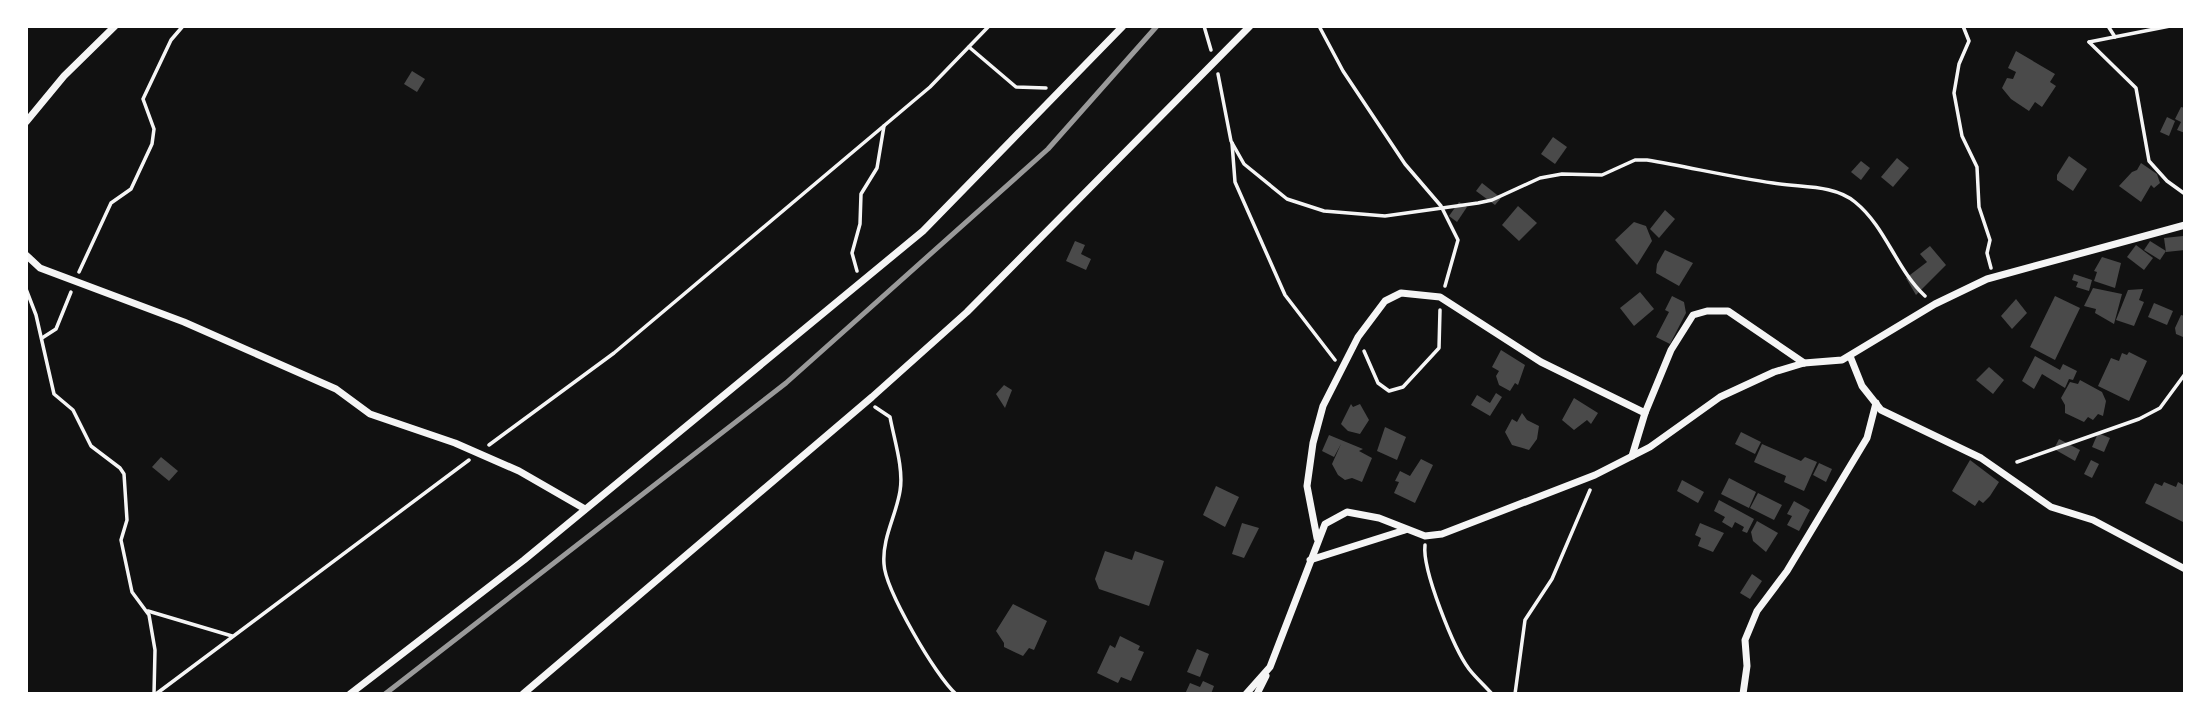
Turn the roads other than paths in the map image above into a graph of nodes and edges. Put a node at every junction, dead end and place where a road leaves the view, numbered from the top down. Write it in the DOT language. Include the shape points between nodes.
graph roads {
  1 [pos="115,26"];
  2 [pos="1123,26"];
  3 [pos="1250,26"];
  4 [pos="26,122"];
  5 [pos="2185,225"];
  6 [pos="26,255"];
  7 [pos="1850,356"];
  8 [pos="1804,363"];
  9 [pos="1876,403"];
  10 [pos="1645,413"];
  11 [pos="1632,456"];
  12 [pos="585,509"];
  13 [pos="1405,530"];
  14 [pos="1317,539"];
  15 [pos="1310,560"];
  16 [pos="2185,569"];
  17 [pos="1270,667"];
  18 [pos="350,694"];
  19 [pos="523,694"];
  20 [pos="1246,694"];
  21 [pos="1256,694"];
  22 [pos="1742,694"];
  1 -- 4 [label="street"];
  2 -- 12 [label="street" via="923,232"];
  3 -- 19 [label="street" via="967,312"];
  5 -- 7 [label="street" via="1995,277 1935,304"];
  6 -- 12 [label="street" via="40,268 184,322 336,390 370,414 519,471"];
  7 -- 8 [label="street"];
  7 -- 9 [label="street" via="1862,386"];
  8 -- 10 [label="street" via="1728,311 1692,315 1671,350"];
  8 -- 11 [label="street" via="1720,397"];
  9 -- 16 [label="street" via="1881,410 1981,458 2051,507 2094,520"];
  9 -- 22 [label="street" via="1867,438 1787,571 1757,611 1745,640"];
  10 -- 11 [label="street"];
  10 -- 14 [label="street" via="1541,362 1440,297 1401,293 1385,301 1358,337 1323,406 1307,486"];
  11 -- 13 [label="street" via="1595,475 1442,534 1425,536"];
  12 -- 18 [label="street"];
  13 -- 14 [label="street" via="1379,518 1347,512 1325,524"];
  13 -- 15 [label="street"];
  14 -- 15 [label="street"];
  15 -- 17 [label="street"];
  17 -- 20 [label="street"];
  17 -- 21 [label="street"];
}
